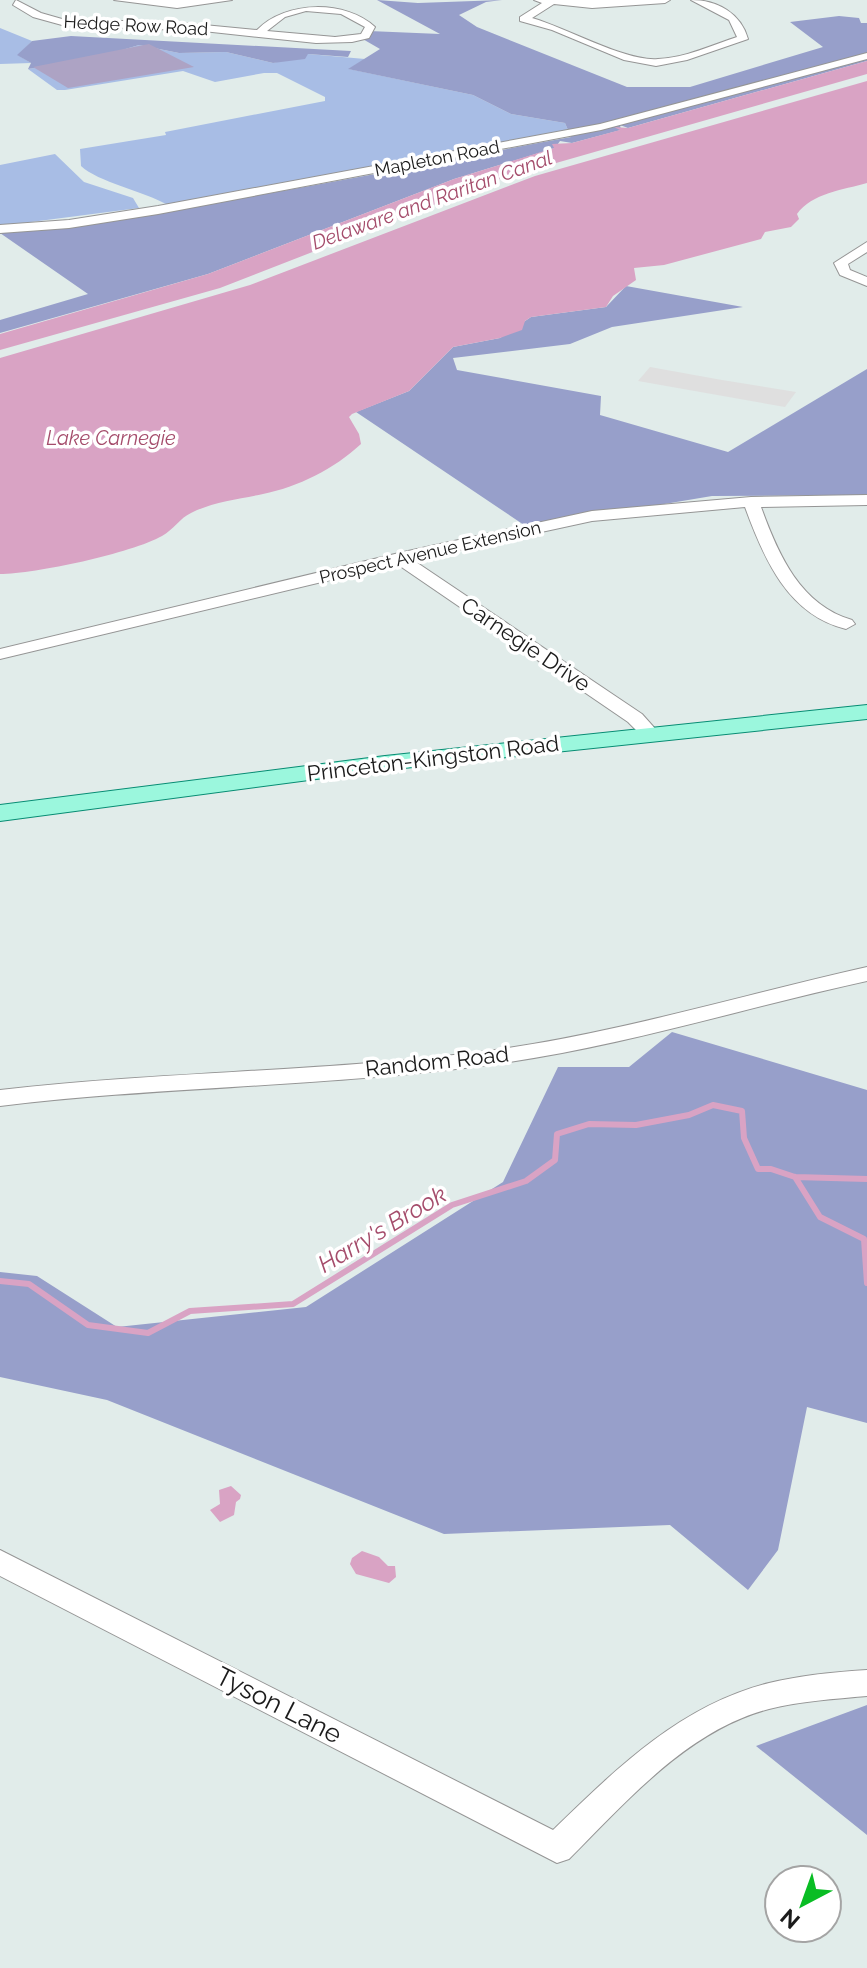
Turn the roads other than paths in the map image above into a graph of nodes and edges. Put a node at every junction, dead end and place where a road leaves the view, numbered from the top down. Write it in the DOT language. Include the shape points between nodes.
graph roads {
  1 [pos="37,0"];
  2 [pos="119,0"];
  3 [pos="227,0"];
  4 [pos="538,0"];
  5 [pos="665,0"];
  6 [pos="696,0"];
  7 [pos="553,1"];
  8 [pos="149,2"];
  9 [pos="16,3"];
  10 [pos="208,4"];
  11 [pos="0,6"];
  12 [pos="123,23"];
  13 [pos="200,28"];
  14 [pos="260,33"];
  15 [pos="867,56"];
  16 [pos="0,229"];
  17 [pos="867,246"];
  18 [pos="867,282"];
  19 [pos="867,500"];
  20 [pos="751,502"];
  21 [pos="399,558"];
  22 [pos="846,624"];
  23 [pos="0,654"];
  24 [pos="867,712"];
  25 [pos="650,733"];
  26 [pos="0,813"];
  27 [pos="867,974"];
  28 [pos="0,1098"];
  29 [pos="0,1562"];
  30 [pos="867,1683"];
  1 -- 9 [label="street"];
  2 -- 8 [label="street"];
  3 -- 10 [label="street"];
  4 -- 7 [label="street"];
  5 -- 7 [label="street"];
  6 -- 7 [label="street" via="736,21 741,42 656,63 628,58 524,19"];
  8 -- 10 [label="street"];
  8 -- 12 [label="street"];
  9 -- 11 [label="street"];
  9 -- 12 [label="street, Hedge Row Road" via="49,20"];
  10 -- 13 [label="street" via="214,12"];
  12 -- 13 [label="street, Hedge Row Road"];
  13 -- 14 [label="street, Hedge Row Road"];
  14 -- 14 [label="street, Hedge Row Road" via="283,13 306,8 348,13 370,27 365,36 345,41"];
  15 -- 16 [label="street, Mapleton Road" via="601,127 158,210"];
  17 -- 18 [label="street" via="841,263 845,272"];
  19 -- 20 [label="street, Prospect Avenue Extension"];
  20 -- 21 [label="street, Prospect Avenue Extension" via="592,516"];
  20 -- 22 [label="street" via="791,586 818,613"];
  21 -- 23 [label="street, Prospect Avenue Extension"];
  21 -- 25 [label="street, Carnegie Drive"];
  24 -- 25 [label="main road, Princeton-Kingston Road"];
  25 -- 26 [label="main road, Princeton-Kingston Road"];
  27 -- 28 [label="street, Random Road" via="497,1056"];
  29 -- 30 [label="street, Tyson Lane" via="557,1848 646,1762 705,1720 784,1691"];
}
